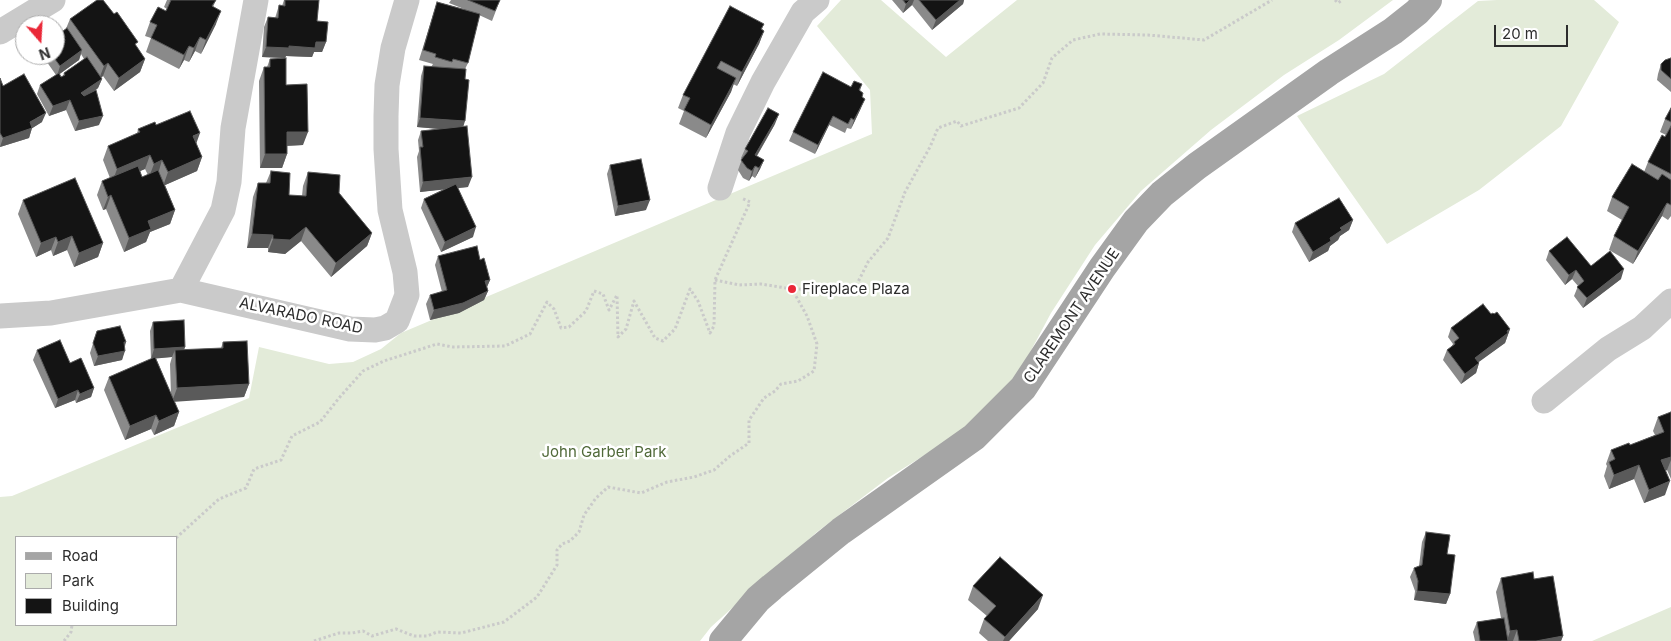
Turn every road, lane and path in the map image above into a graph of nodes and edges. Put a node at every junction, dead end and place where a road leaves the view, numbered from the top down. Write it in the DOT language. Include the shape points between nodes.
graph roads {
  1 [pos="53,0"];
  2 [pos="256,0"];
  3 [pos="408,0"];
  4 [pos="817,0"];
  5 [pos="1272,0"];
  6 [pos="1335,0"];
  7 [pos="1342,0"];
  8 [pos="1428,0"];
  9 [pos="0,32"];
  10 [pos="720,188"];
  11 [pos="716,280"];
  12 [pos="792,289"];
  13 [pos="181,290"];
  14 [pos="1671,301"];
  15 [pos="0,316"];
  16 [pos="1544,401"];
  17 [pos="178,536"];
  18 [pos="72,626"];
  19 [pos="64,641"];
  20 [pos="314,641"];
  21 [pos="723,641"];
  1 -- 9 [label="street"];
  2 -- 13 [label="street" via="233,128 229,182 223,210"];
  3 -- 13 [label="street, ALVARADO ROAD" via="393,48 386,108 390,210 405,272 407,295 397,321 375,330 350,329"];
  4 -- 10 [label="street" via="804,12 763,82 738,133"];
  5 -- 12 [label="path" via="1204,40 1100,34 1073,40 1052,58 1043,83 1019,108 961,126 957,121 938,128 905,192 888,238 868,262 854,290"];
  6 -- 7 [label="path" via="1338,3"];
  8 -- 21 [label="main road, CLAREMONT AVENUE" via="1393,31 1313,83 1162,194 1136,221 1102,268 1023,388 974,437 841,531 772,587"];
  10 -- 11 [label="path" via="750,202"];
  11 -- 12 [label="path"];
  11 -- 17 [label="path" via="714,326 710,333 690,289 675,329 664,341 655,338 634,301 626,329 618,337 617,295 609,310 603,294 594,292 586,312 569,327 562,328 548,302 530,334 505,346 453,347 437,344 384,361 364,371 320,422 292,436 282,460 254,468 246,488 219,499"];
  12 -- 20 [label="path" via="817,344 814,370 798,381 781,384 764,398 748,420 749,443 714,470 641,492 608,487 584,514 579,532 557,550 557,565 537,597 504,622 461,633 437,632 414,636 396,629 372,636 363,631 339,633"];
  13 -- 15 [label="street, ALVARADO ROAD" via="51,313"];
  14 -- 16 [label="street" via="1642,328 1608,349"];
  18 -- 19 [label="path"];
}
